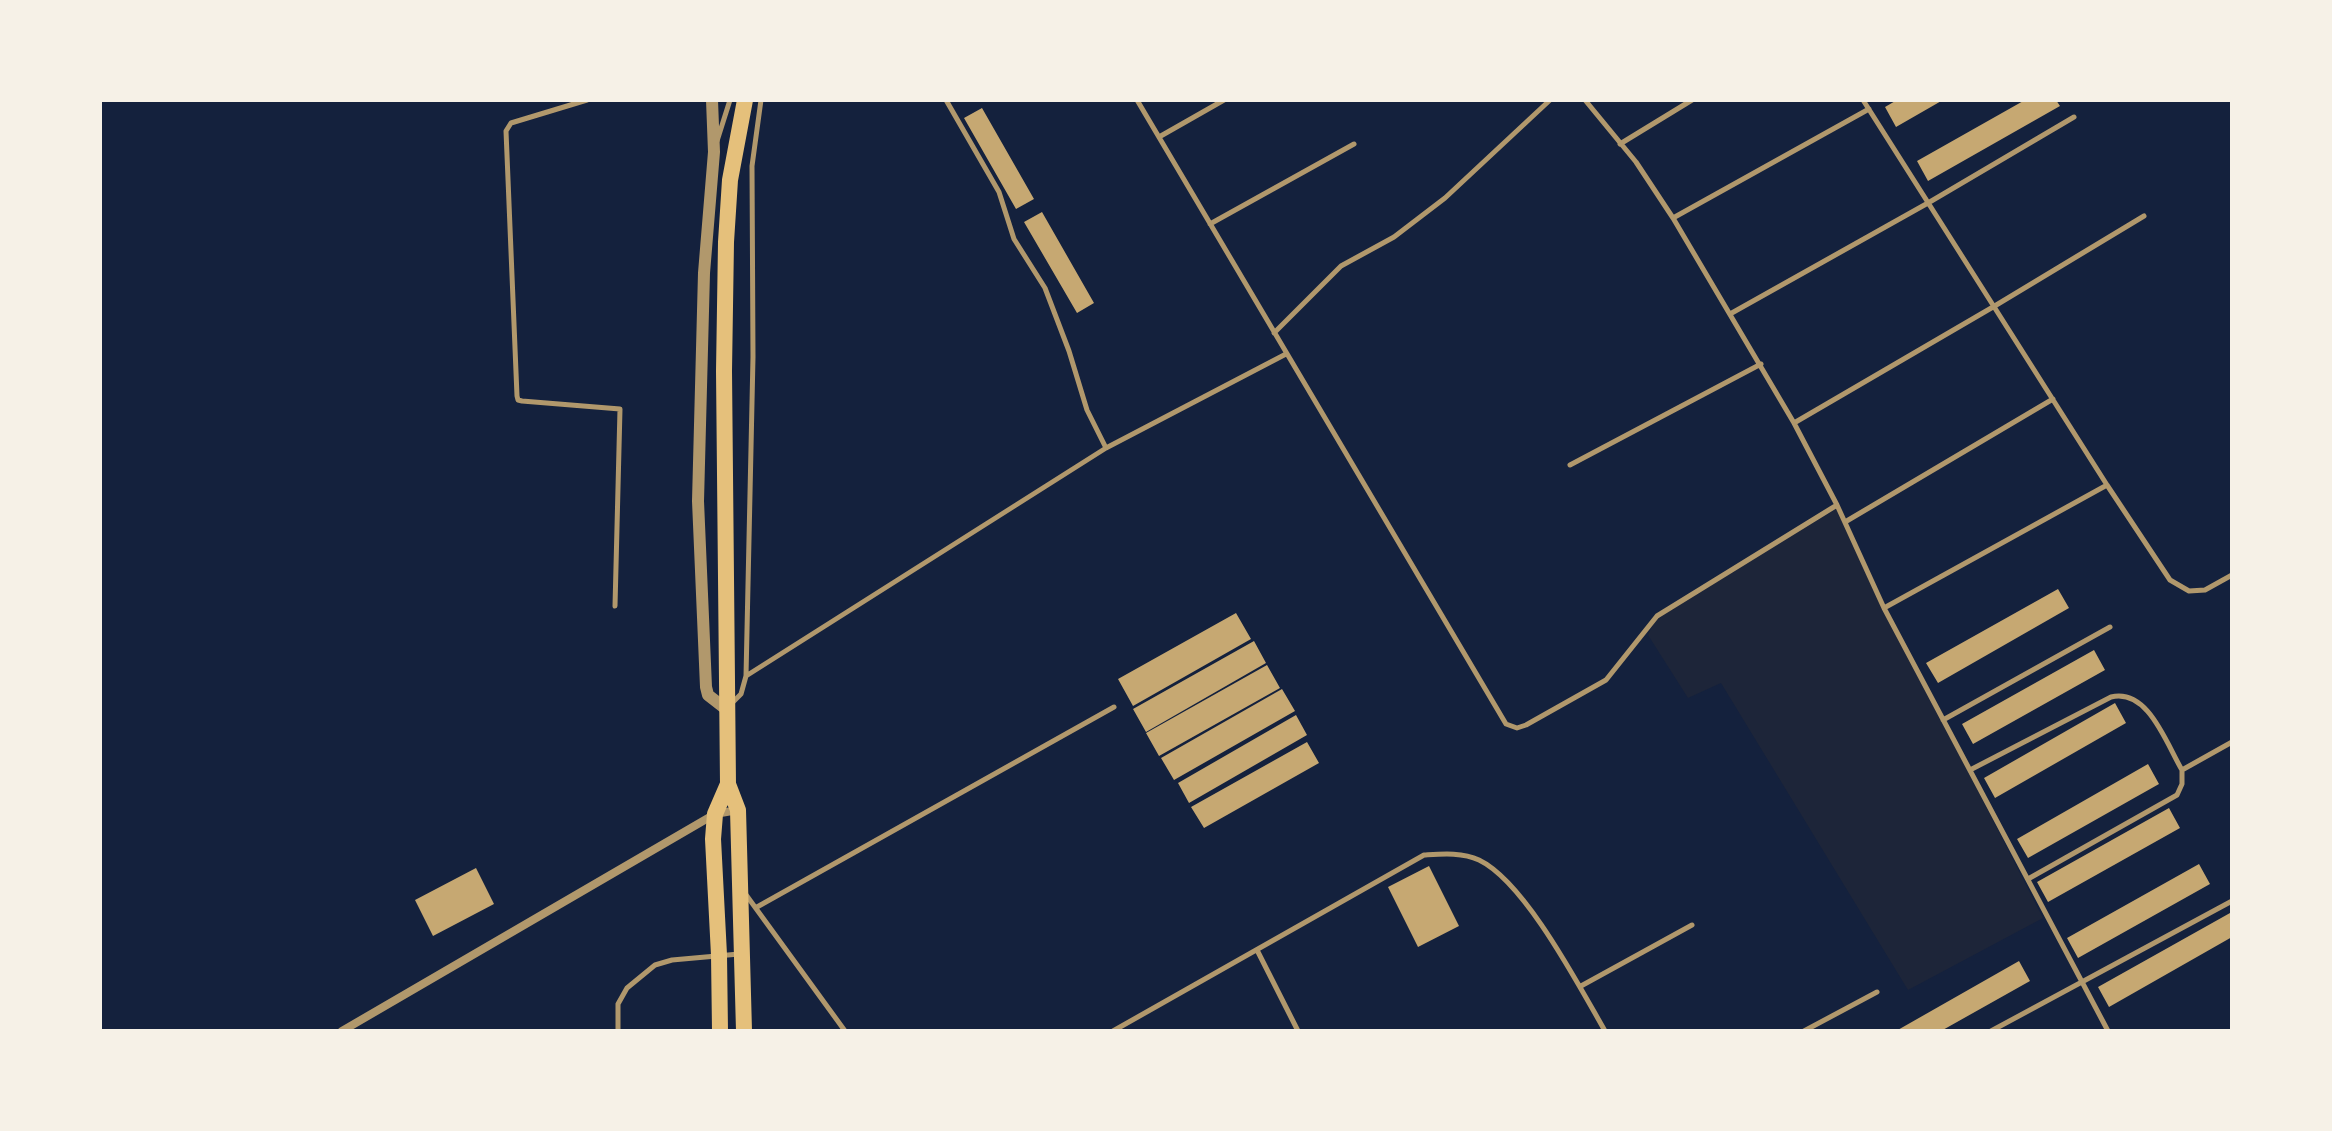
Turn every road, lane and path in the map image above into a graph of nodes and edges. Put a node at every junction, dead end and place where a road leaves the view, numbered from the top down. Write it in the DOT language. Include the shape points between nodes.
graph roads {
  1 [pos="587,100"];
  2 [pos="712,100"];
  3 [pos="730,100"];
  4 [pos="745,100"];
  5 [pos="761,100"];
  6 [pos="946,100"];
  7 [pos="1137,100"];
  8 [pos="1224,100"];
  9 [pos="1550,100"];
  10 [pos="1585,100"];
  11 [pos="1692,100"];
  12 [pos="1863,100"];
  13 [pos="1869,109"];
  14 [pos="2074,117"];
  15 [pos="1159,137"];
  16 [pos="1354,144"];
  17 [pos="1620,144"];
  18 [pos="714,152"];
  19 [pos="1928,203"];
  20 [pos="2144,216"];
  21 [pos="1673,218"];
  22 [pos="1210,224"];
  23 [pos="1993,307"];
  24 [pos="1730,314"];
  25 [pos="1274,333"];
  26 [pos="1286,354"];
  27 [pos="1761,364"];
  28 [pos="2053,399"];
  29 [pos="1794,423"];
  30 [pos="1106,448"];
  31 [pos="1570,465"];
  32 [pos="2107,485"];
  33 [pos="1837,505"];
  34 [pos="1845,522"];
  35 [pos="2232,575"];
  36 [pos="615,606"];
  37 [pos="1884,608"];
  38 [pos="2110,627"];
  39 [pos="746,676"];
  40 [pos="1114,707"];
  41 [pos="726,709"];
  42 [pos="1943,720"];
  43 [pos="2232,742"];
  44 [pos="1970,770"];
  45 [pos="2182,770"];
  46 [pos="728,784"];
  47 [pos="738,810"];
  48 [pos="715,814"];
  49 [pos="2028,879"];
  50 [pos="741,888"];
  51 [pos="2232,901"];
  52 [pos="757,907"];
  53 [pos="1692,925"];
  54 [pos="1257,950"];
  55 [pos="744,954"];
  56 [pos="719,955"];
  57 [pos="2083,983"];
  58 [pos="1581,986"];
  59 [pos="1877,992"];
  60 [pos="342,1031"];
  61 [pos="618,1031"];
  62 [pos="720,1031"];
  63 [pos="744,1031"];
  64 [pos="845,1031"];
  65 [pos="1113,1031"];
  66 [pos="1298,1031"];
  67 [pos="1605,1031"];
  68 [pos="1804,1031"];
  69 [pos="1991,1031"];
  70 [pos="2108,1031"];
  1 -- 36 [label="lane" via="511,123 506,131 517,396 522,401 620,409"];
  2 -- 18 [label="street"];
  3 -- 18 [label="lane"];
  4 -- 41 [label="main road" via="730,180 726,242"];
  5 -- 39 [label="lane" via="752,166"];
  6 -- 30 [label="lane" via="999,192 1014,239 1045,288 1087,410"];
  7 -- 15 [label="lane"];
  8 -- 15 [label="lane"];
  9 -- 25 [label="lane" via="1445,198 1394,237 1341,266"];
  10 -- 17 [label="lane"];
  11 -- 17 [label="lane"];
  12 -- 13 [label="lane"];
  13 -- 19 [label="lane"];
  13 -- 21 [label="lane"];
  14 -- 19 [label="lane"];
  15 -- 22 [label="lane"];
  16 -- 22 [label="lane"];
  17 -- 21 [label="lane"];
  18 -- 41 [label="street" via="704,273 698,501 706,687"];
  19 -- 23 [label="lane"];
  19 -- 24 [label="lane"];
  20 -- 23 [label="lane"];
  21 -- 24 [label="lane"];
  22 -- 25 [label="lane"];
  23 -- 28 [label="lane"];
  23 -- 29 [label="lane"];
  24 -- 27 [label="lane"];
  25 -- 26 [label="lane"];
  26 -- 30 [label="lane"];
  26 -- 33 [label="lane" via="1506,724 1517,728 1606,680 1657,616"];
  27 -- 29 [label="lane"];
  27 -- 31 [label="lane"];
  28 -- 32 [label="lane"];
  28 -- 34 [label="lane"];
  29 -- 33 [label="lane"];
  30 -- 39 [label="lane"];
  32 -- 35 [label="lane" via="2170,580 2189,591 2205,590"];
  32 -- 37 [label="lane"];
  33 -- 34 [label="lane"];
  34 -- 37 [label="lane"];
  37 -- 42 [label="lane"];
  38 -- 42 [label="lane"];
  39 -- 41 [label="lane" via="741,694"];
  40 -- 52 [label="lane"];
  41 -- 46 [label="main road"];
  42 -- 44 [label="lane"];
  43 -- 45 [label="lane"];
  44 -- 45 [label="lane" via="2122,694 2145,705"];
  44 -- 49 [label="lane"];
  45 -- 49 [label="lane" via="2177,795"];
  46 -- 47 [label="main road"];
  46 -- 48 [label="main road"];
  47 -- 48 [label="street"];
  47 -- 50 [label="main road"];
  48 -- 56 [label="main road"];
  48 -- 60 [label="street"];
  49 -- 57 [label="lane"];
  50 -- 52 [label="lane"];
  50 -- 55 [label="main road"];
  51 -- 57 [label="lane"];
  52 -- 64 [label="lane"];
  53 -- 58 [label="lane"];
  54 -- 58 [label="lane" via="1424,855 1449,854 1479,860 1517,890"];
  54 -- 65 [label="lane"];
  54 -- 66 [label="lane"];
  55 -- 56 [label="lane"];
  55 -- 63 [label="main road"];
  56 -- 61 [label="lane" via="672,960 641,974 618,1004"];
  56 -- 62 [label="main road"];
  57 -- 69 [label="lane"];
  57 -- 70 [label="lane"];
  58 -- 67 [label="lane"];
  59 -- 68 [label="lane"];
}
